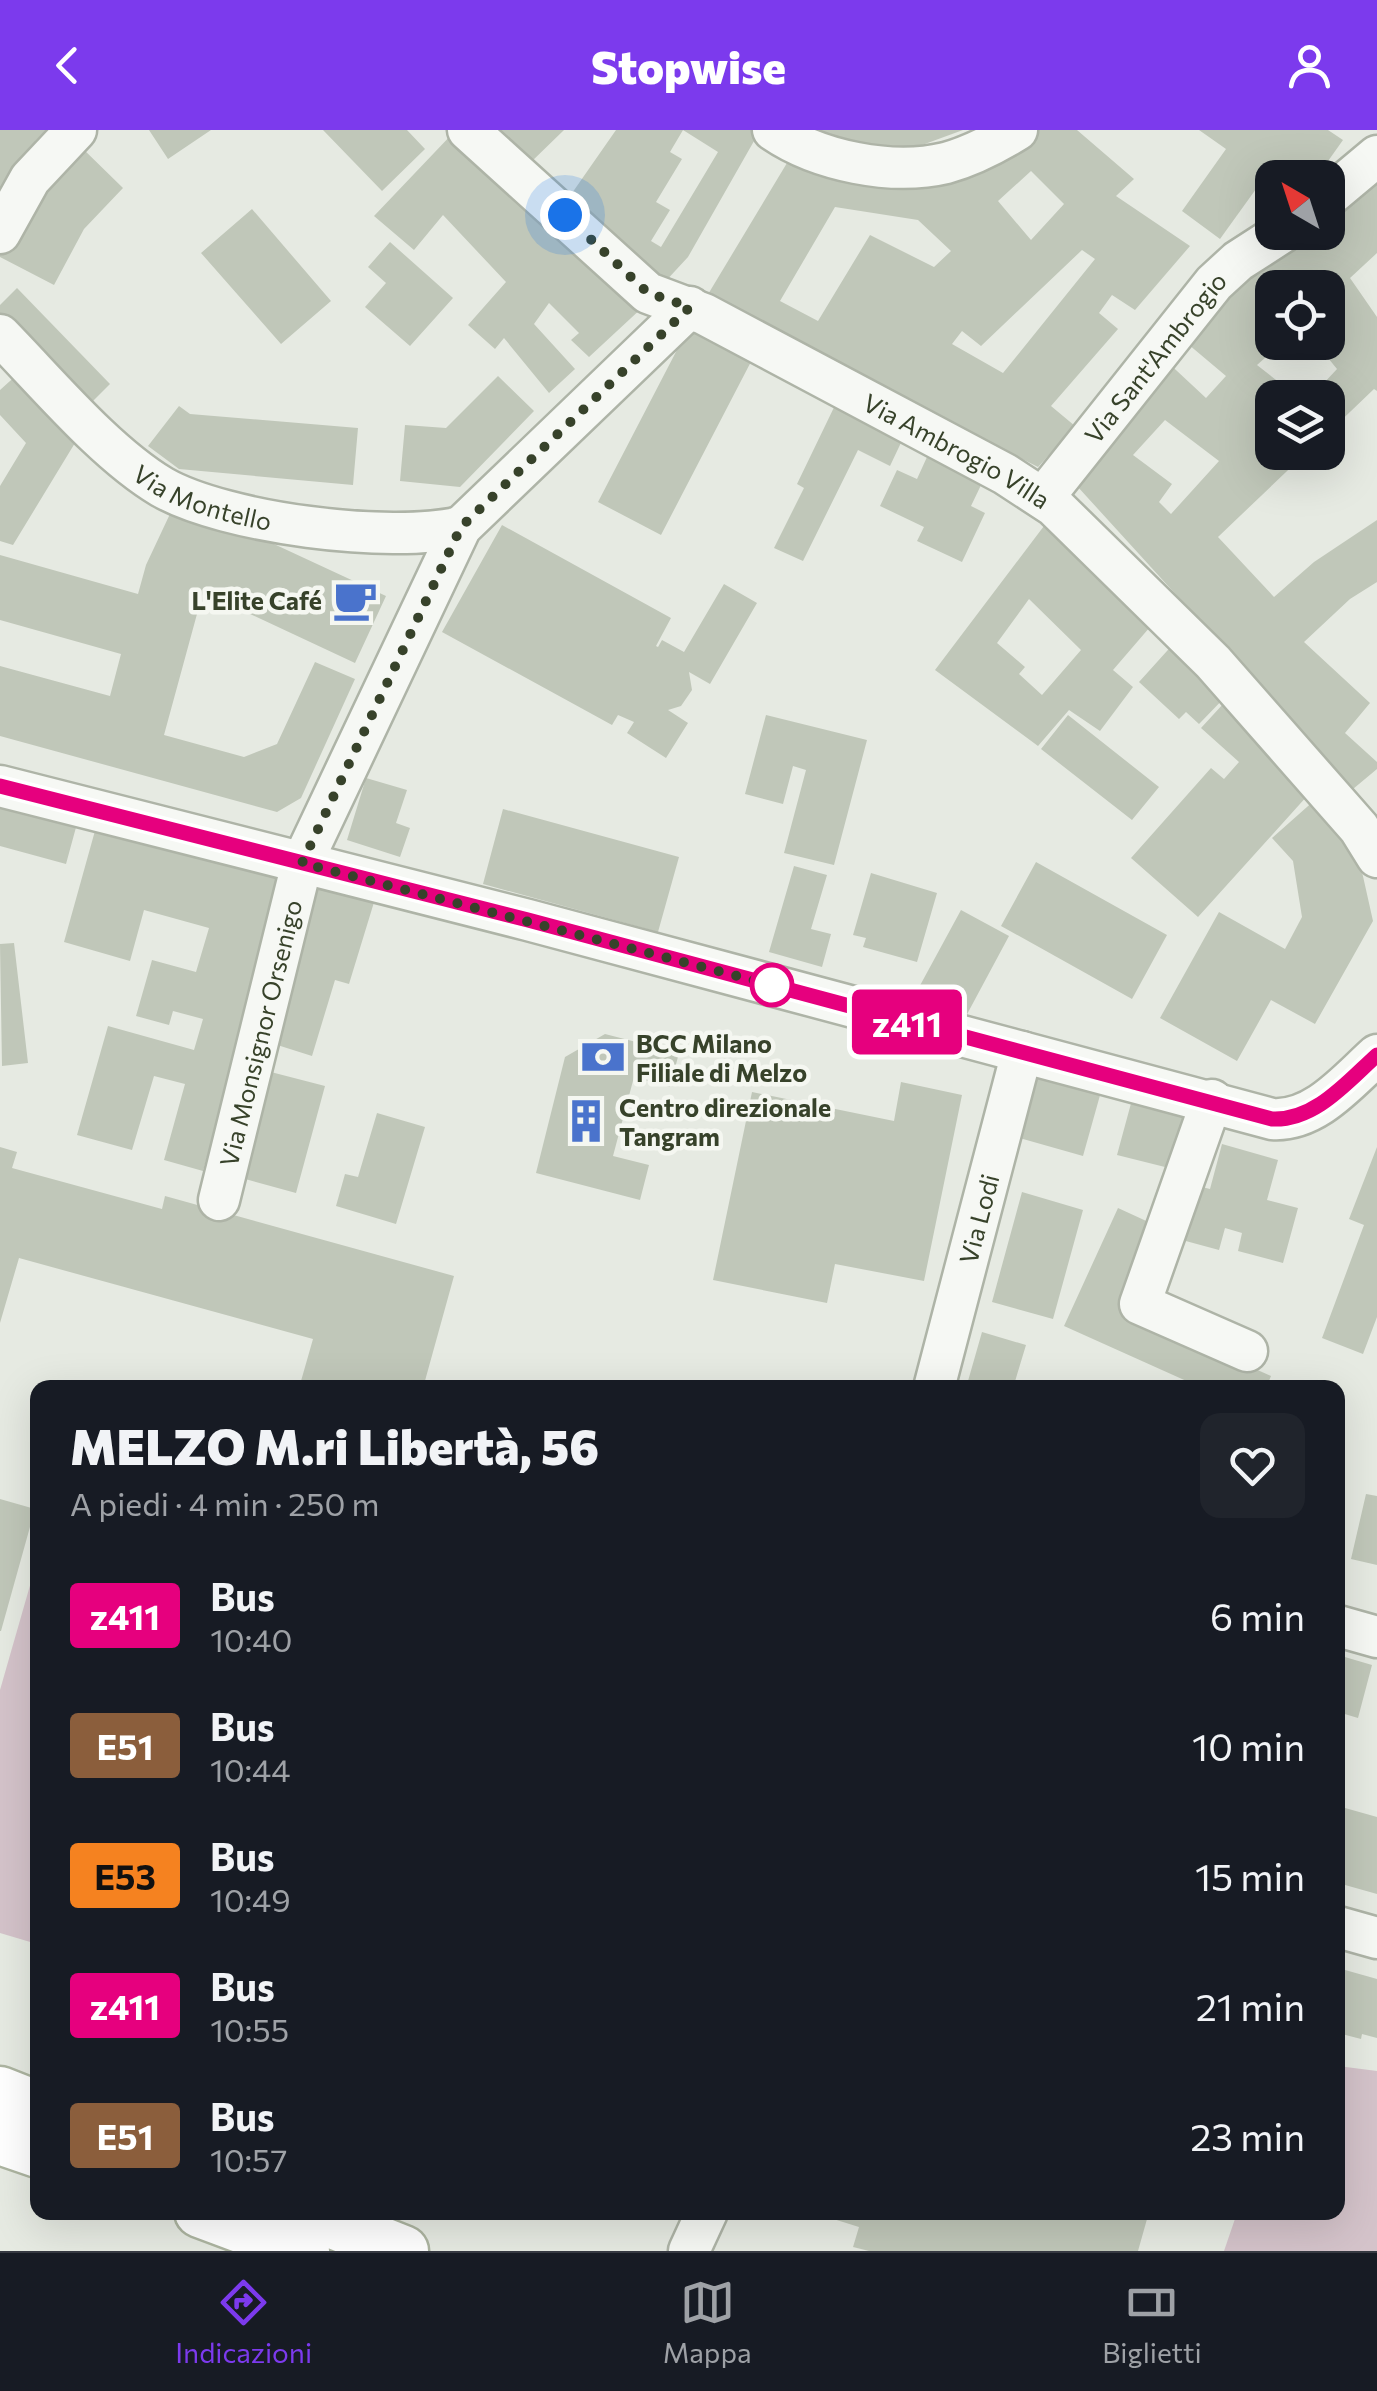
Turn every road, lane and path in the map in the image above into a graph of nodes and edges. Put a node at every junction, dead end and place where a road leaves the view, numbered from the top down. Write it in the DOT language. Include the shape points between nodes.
graph roads {
  1 [pos="76,130"];
  2 [pos="468,130"];
  3 [pos="1017,130"];
  4 [pos="782,136"];
  5 [pos="1377,156"];
  6 [pos="1345,183"];
  7 [pos="0,234"];
  8 [pos="1255,250"];
  9 [pos="690,307"];
  10 [pos="0,335"];
  11 [pos="1042,498"];
  12 [pos="461,527"];
  13 [pos="0,786"];
  14 [pos="1376,848"];
  15 [pos="302,863"];
  16 [pos="1022,1052"];
  17 [pos="1377,1055"];
  18 [pos="1360,1083"];
  19 [pos="1212,1100"];
  20 [pos="219,1200"];
  21 [pos="1247,1352"];
  22 [pos="936,1380"];
  23 [pos="1345,1628"];
  24 [pos="1377,1637"];
  25 [pos="1345,1928"];
  26 [pos="1377,1938"];
  27 [pos="0,2092"];
  28 [pos="30,2104"];
  29 [pos="0,2138"];
  30 [pos="30,2149"];
  31 [pos="221,2220"];
  32 [pos="325,2220"];
  33 [pos="304,2251"];
  34 [pos="403,2251"];
  1 -- 7 [label="street" via="30,179"];
  2 -- 9 [label="street, Via Ambrogio Villa" via="648,293"];
  3 -- 4 [label="street" via="948,162 910,167 835,157"];
  5 -- 6 [label="street"];
  8 -- 11 [label="street, Via Sant'Ambrogio" via="1214,283"];
  9 -- 11 [label="street, Via Ambrogio Villa"];
  9 -- 12 [label="street"];
  10 -- 12 [label="street, Via Montello" via="127,461 183,498 383,535"];
  11 -- 14 [label="street, Via Ambrogio Villa" via="1213,662"];
  12 -- 15 [label="street, Via Monsignor Orsenigo"];
  13 -- 15 [label="street"];
  15 -- 16 [label="street"];
  15 -- 20 [label="street, Via Monsignor Orsenigo"];
  16 -- 19 [label="street"];
  16 -- 22 [label="street, Via Lodi"];
  17 -- 18 [label="street"];
  18 -- 19 [label="street" via="1290,1120"];
  19 -- 21 [label="street" via="1140,1304"];
  23 -- 24 [label="street"];
  25 -- 26 [label="street"];
  27 -- 28 [label="main road"];
  29 -- 30 [label="main road"];
  31 -- 33 [label="main road"];
  32 -- 34 [label="main road"];
}
